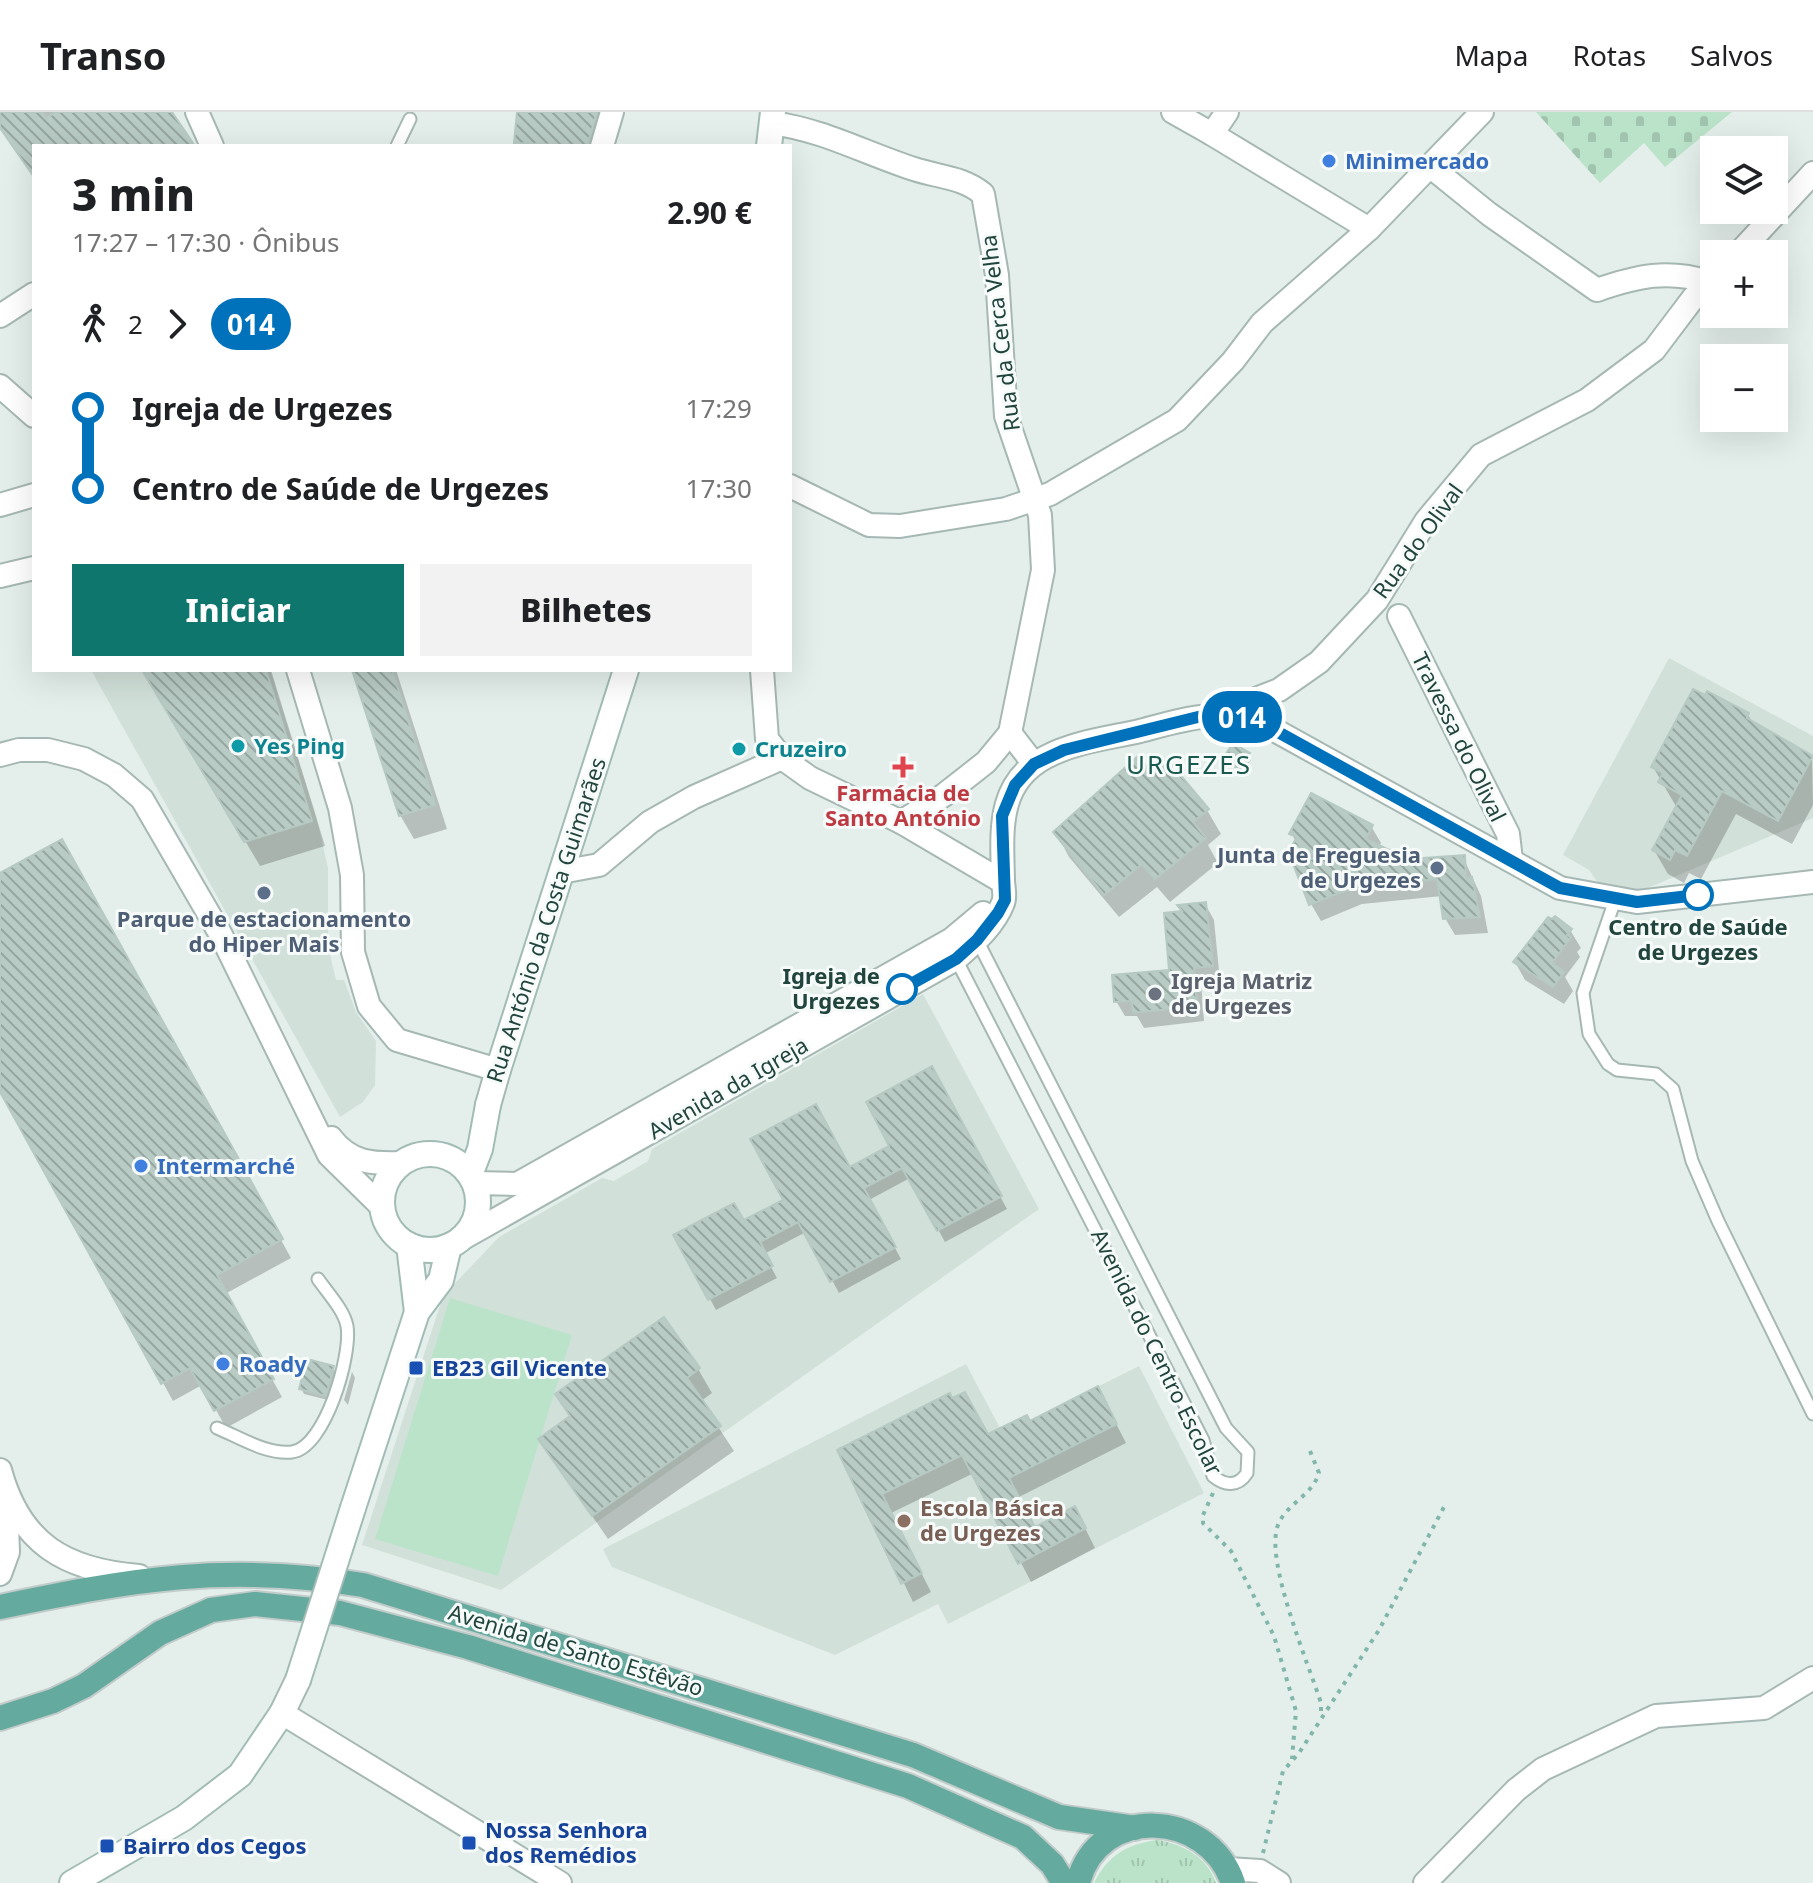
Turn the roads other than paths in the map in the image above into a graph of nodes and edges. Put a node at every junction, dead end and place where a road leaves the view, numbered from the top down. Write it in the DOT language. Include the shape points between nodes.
graph roads {
  1 [pos="197,112"];
  2 [pos="612,112"];
  3 [pos="1173,112"];
  4 [pos="1227,112"];
  5 [pos="1482,112"];
  6 [pos="410,119"];
  7 [pos="771,127"];
  8 [pos="1212,134"];
  9 [pos="211,144"];
  10 [pos="398,144"];
  11 [pos="603,144"];
  12 [pos="1431,167"];
  13 [pos="1813,173"];
  14 [pos="1369,229"];
  15 [pos="1751,240"];
  16 [pos="1700,277"];
  17 [pos="1700,294"];
  18 [pos="32,297"];
  19 [pos="0,316"];
  20 [pos="0,386"];
  21 [pos="32,414"];
  22 [pos="792,487"];
  23 [pos="32,496"];
  24 [pos="1037,500"];
  25 [pos="0,505"];
  26 [pos="32,568"];
  27 [pos="0,576"];
  28 [pos="1399,616"];
  29 [pos="299,672"];
  30 [pos="625,672"];
  31 [pos="762,672"];
  32 [pos="1279,690"];
  33 [pos="1217,714"];
  34 [pos="1269,727"];
  35 [pos="1010,733"];
  36 [pos="0,755"];
  37 [pos="782,758"];
  38 [pos="1034,764"];
  39 [pos="901,822"];
  40 [pos="1511,860"];
  41 [pos="561,872"];
  42 [pos="1003,882"];
  43 [pos="1813,882"];
  44 [pos="1615,900"];
  45 [pos="977,940"];
  46 [pos="956,959"];
  47 [pos="498,1070"];
  48 [pos="488,1105"];
  49 [pos="306,1106"];
  50 [pos="444,1156"];
  51 [pos="402,1163"];
  52 [pos="472,1179"];
  53 [pos="382,1207"];
  54 [pos="454,1243"];
  55 [pos="409,1245"];
  56 [pos="318,1279"];
  57 [pos="417,1312"];
  58 [pos="1813,1414"];
  59 [pos="217,1428"];
  60 [pos="3,1479"];
  61 [pos="0,1574"];
  62 [pos="151,1577"];
  63 [pos="0,1607"];
  64 [pos="1813,1678"];
  65 [pos="282,1713"];
  66 [pos="0,1718"];
  67 [pos="1135,1828"];
  68 [pos="536,1876"];
  69 [pos="1231,1876"];
  70 [pos="1270,1877"];
  71 [pos="72,1883"];
  72 [pos="560,1883"];
  73 [pos="1064,1883"];
  74 [pos="1078,1883"];
  75 [pos="1425,1883"];
  1 -- 9 [label="street"];
  2 -- 11 [label="street"];
  3 -- 8 [label="street"];
  4 -- 8 [label="street"];
  5 -- 12 [label="street"];
  6 -- 10 [label="lane"];
  7 -- 24 [label="street, Rua da Cerca Velha" via="808,128 914,169 970,183 983,194 997,275 1006,416"];
  8 -- 14 [label="street"];
  12 -- 14 [label="street"];
  12 -- 16 [label="street" via="1597,290 1638,276"];
  13 -- 15 [label="street"];
  14 -- 24 [label="street" via="1262,323 1177,420"];
  17 -- 32 [label="street, Rua do Olival" via="1654,350 1587,400 1481,455 1426,521 1377,600 1319,662"];
  18 -- 19 [label="street"];
  20 -- 21 [label="street"];
  22 -- 24 [label="street" via="869,525 900,526"];
  23 -- 25 [label="street"];
  24 -- 35 [label="street" via="1043,570"];
  26 -- 27 [label="street"];
  28 -- 40 [label="street, Travessa do Olival" via="1508,834"];
  29 -- 47 [label="street" via="340,808 352,875 353,952 369,1006 397,1040"];
  30 -- 41 [label="main road, Rua António da Costa Guimarães"];
  31 -- 37 [label="street" via="767,739"];
  32 -- 33 [label="street, Rua do Olival"];
  32 -- 34 [label="street"];
  33 -- 34 [label="street"];
  33 -- 38 [label="street, Rua do Olival" via="1074,747"];
  34 -- 40 [label="street"];
  35 -- 38 [label="street"];
  35 -- 39 [label="street" via="986,762"];
  36 -- 49 [label="street" via="48,750 84,759 142,799 221,935"];
  37 -- 39 [label="street" via="810,778"];
  37 -- 41 [label="street" via="672,809 599,865"];
  38 -- 42 [label="street, Avenida da Igreja" via="1007,801 1001,830"];
  39 -- 42 [label="street"];
  40 -- 44 [label="street" via="1560,888"];
  41 -- 47 [label="main road, Rua António da Costa Guimarães"];
  42 -- 45 [label="street, Avenida da Igreja" via="1005,900"];
  42 -- 52 [label="street, Avenida da Igreja" via="979,919 952,939 517,1184"];
  43 -- 44 [label="street"];
  44 -- 58 [label="lane" via="1583,993 1589,1034 1601,1057 1617,1070 1656,1074 1673,1089 1707,1197"];
  45 -- 46 [label="street, Avenida da Igreja"];
  45 -- 46 [label="lane, Avenida do Centro Escolar" via="1226,1428 1248,1452 1243,1479 1219,1482 1209,1469 1203,1440"];
  46 -- 54 [label="street, Avenida da Igreja"];
  47 -- 48 [label="main road, Rua António da Costa Guimarães"];
  48 -- 50 [label="main road, Rua António da Costa Guimarães" via="468,1136"];
  48 -- 52 [label="main road"];
  49 -- 51 [label="street" via="352,1158 371,1164"];
  49 -- 53 [label="street" via="329,1155"];
  50 -- 51 [label="main road" via="415,1156"];
  50 -- 52 [label="main road"];
  51 -- 53 [label="main road" via="387,1183"];
  52 -- 54 [label="main road" via="477,1215"];
  53 -- 55 [label="main road" via="387,1222"];
  54 -- 55 [label="main road" via="422,1249"];
  54 -- 57 [label="main road" via="441,1280"];
  55 -- 57 [label="main road"];
  56 -- 59 [label="lane" via="347,1323 348,1351 325,1420 311,1444 295,1452 276,1452"];
  57 -- 65 [label="main road, bridge" via="298,1680"];
  60 -- 61 [label="street" via="8,1552"];
  60 -- 62 [label="street" via="31,1535 60,1557 99,1571"];
  62 -- 63 [label="main road, Avenida de Santo Estêvão"];
  62 -- 67 [label="main road, Avenida de Santo Estêvão" via="250,1573 363,1585 913,1755 1059,1817"];
  64 -- 75 [label="street" via="1764,1708 1656,1716 1558,1761 1516,1790"];
  65 -- 68 [label="street"];
  65 -- 71 [label="main road" via="240,1775 184,1818"];
  66 -- 73 [label="main road, Avenida de Santo Estêvão" via="74,1691 160,1633 211,1610 255,1604 340,1613 468,1647 908,1786 1023,1837"];
  67 -- 69 [label="main road, Avenida de Santo Estêvão" via="1181,1829 1208,1844"];
  67 -- 74 [label="main road" via="1101,1845"];
  68 -- 72 [label="street"];
  69 -- 70 [label="street"];
}
